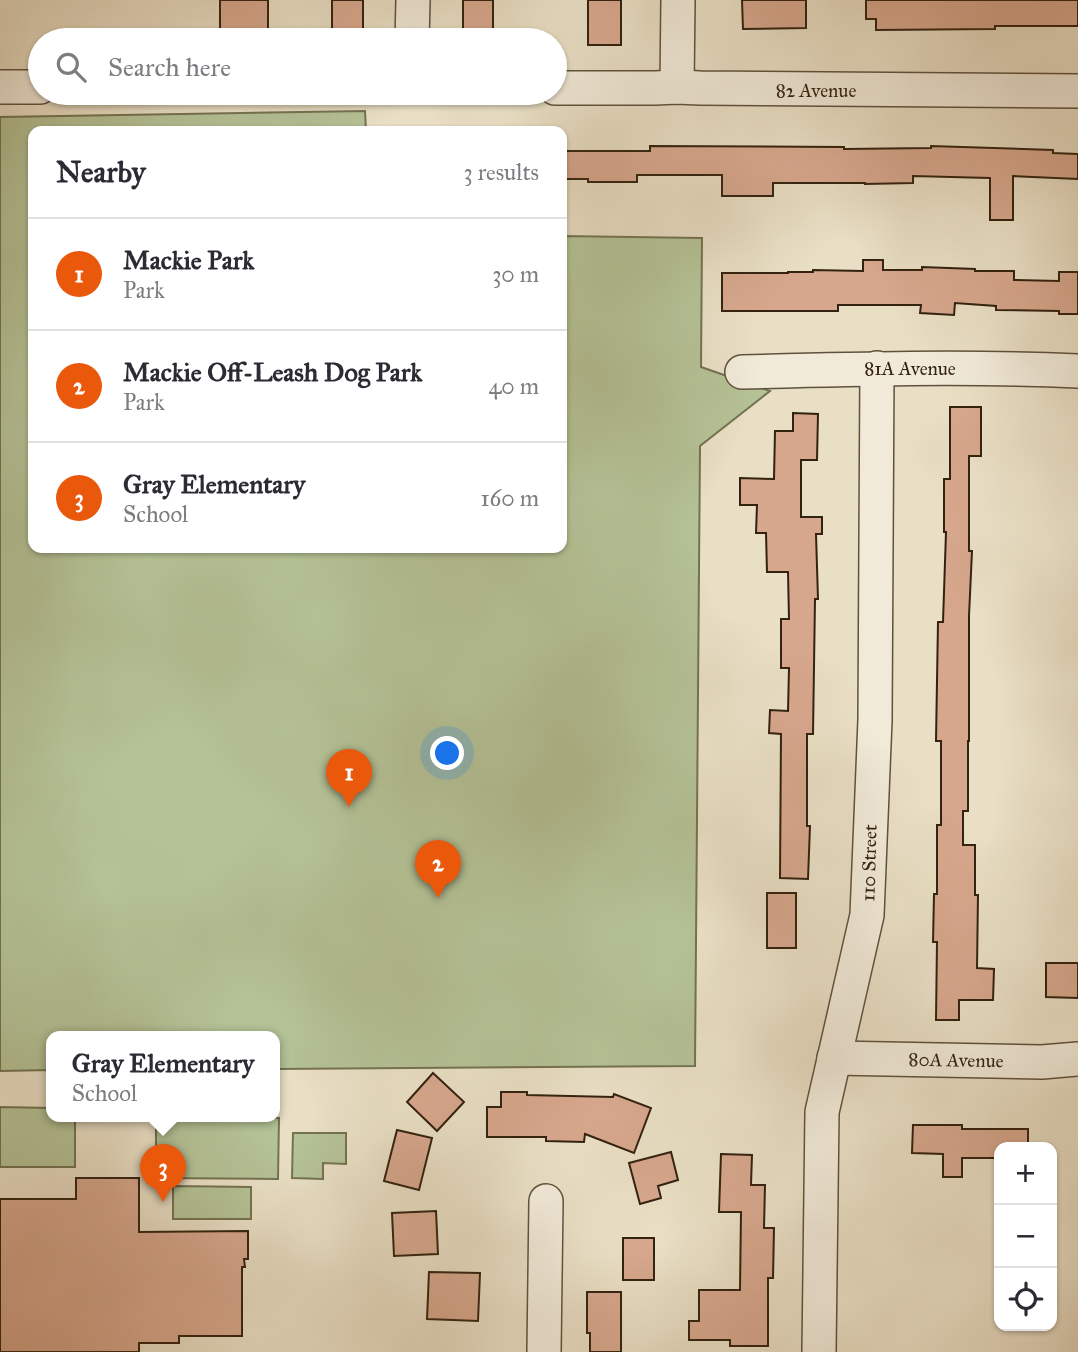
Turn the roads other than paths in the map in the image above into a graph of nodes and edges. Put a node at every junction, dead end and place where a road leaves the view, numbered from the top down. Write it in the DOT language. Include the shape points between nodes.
graph roads {
  1 [pos="413,0"];
  2 [pos="678,0"];
  3 [pos="412,28"];
  4 [pos="677,87"];
  5 [pos="0,88"];
  6 [pos="28,88"];
  7 [pos="567,88"];
  8 [pos="1078,91"];
  9 [pos="877,368"];
  10 [pos="1078,371"];
  11 [pos="742,372"];
  12 [pos="834,1058"];
  13 [pos="1078,1059"];
  14 [pos="546,1201"];
  15 [pos="544,1352"];
  16 [pos="819,1352"];
  1 -- 3 [label="street"];
  2 -- 4 [label="street"];
  4 -- 7 [label="street, 82 Avenue"];
  4 -- 8 [label="street, 82 Avenue"];
  5 -- 6 [label="street"];
  9 -- 10 [label="street, 81A Avenue"];
  9 -- 11 [label="street, 81A Avenue"];
  9 -- 12 [label="street, 110 Street" via="875,720 867,915"];
  12 -- 13 [label="street, 80A Avenue"];
  12 -- 16 [label="street, 110 Street" via="822,1112"];
  14 -- 15 [label="street"];
}
